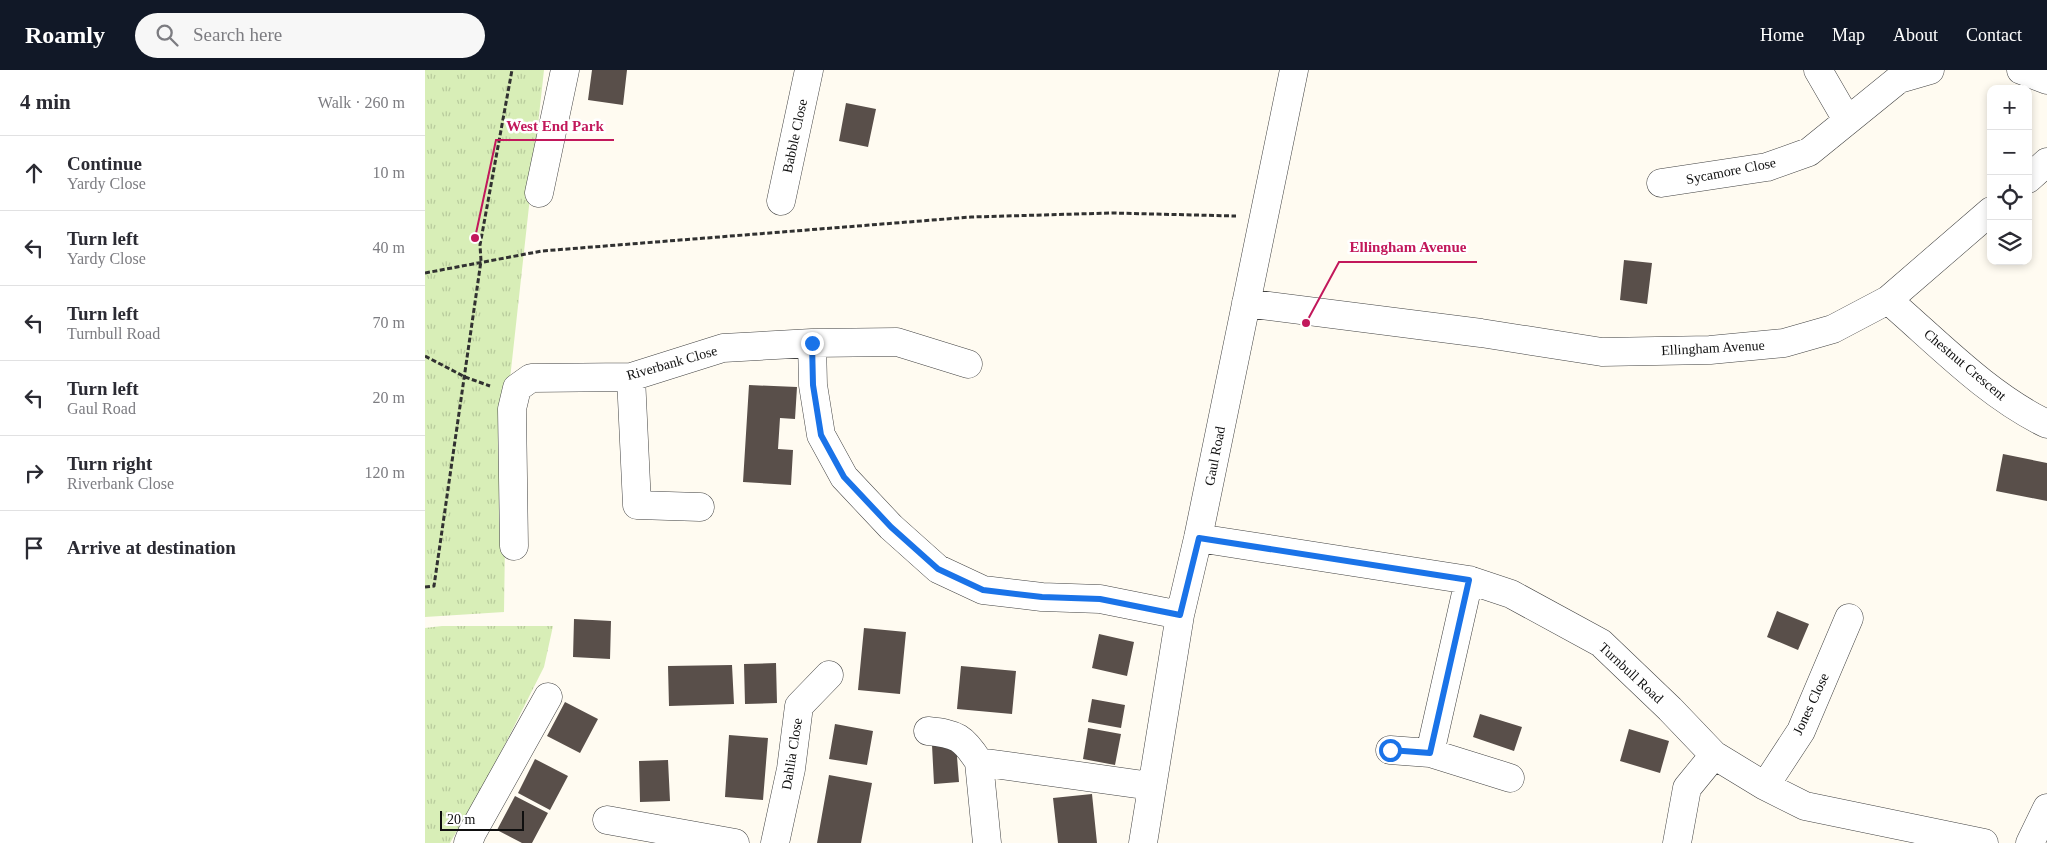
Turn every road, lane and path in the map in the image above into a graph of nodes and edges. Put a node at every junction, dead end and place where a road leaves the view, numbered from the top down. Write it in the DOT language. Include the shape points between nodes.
graph roads {
  1 [pos="512,70"];
  2 [pos="565,70"];
  3 [pos="809,70"];
  4 [pos="1294,70"];
  5 [pos="1819,70"];
  6 [pos="1930,70"];
  7 [pos="2021,70"];
  8 [pos="2047,80"];
  9 [pos="1847,120"];
  10 [pos="2047,162"];
  11 [pos="2032,175"];
  12 [pos="1661,183"];
  13 [pos="539,193"];
  14 [pos="781,201"];
  15 [pos="1987,213"];
  16 [pos="1264,218"];
  17 [pos="481,261"];
  18 [pos="425,273"];
  19 [pos="1887,300"];
  20 [pos="1246,303"];
  21 [pos="812,343"];
  22 [pos="425,356"];
  23 [pos="968,364"];
  24 [pos="465,377"];
  25 [pos="631,377"];
  26 [pos="523,386"];
  27 [pos="2047,424"];
  28 [pos="700,507"];
  29 [pos="1199,538"];
  30 [pos="514,546"];
  31 [pos="1469,580"];
  32 [pos="425,587"];
  33 [pos="1180,615"];
  34 [pos="1849,618"];
  35 [pos="829,675"];
  36 [pos="549,696"];
  37 [pos="928,731"];
  38 [pos="1390,750"];
  39 [pos="1430,753"];
  40 [pos="1714,755"];
  41 [pos="979,762"];
  42 [pos="1510,778"];
  43 [pos="1151,786"];
  44 [pos="1765,786"];
  45 [pos="2047,808"];
  46 [pos="607,820"];
  47 [pos="468,843"];
  48 [pos="735,843"];
  49 [pos="775,843"];
  50 [pos="987,843"];
  51 [pos="1143,843"];
  52 [pos="1677,843"];
  53 [pos="1984,843"];
  54 [pos="2030,843"];
  1 -- 17 [label="path" via="480,245"];
  2 -- 13 [label="street"];
  3 -- 14 [label="street, Babble Close"];
  4 -- 16 [label="street, Gaul Road"];
  5 -- 9 [label="street"];
  6 -- 9 [label="street, Sycamore Close" via="1899,79"];
  7 -- 8 [label="street"];
  9 -- 12 [label="street, Sycamore Close" via="1809,152 1767,167"];
  10 -- 11 [label="street"];
  15 -- 19 [label="street, Ellingham Avenue"];
  16 -- 17 [label="path" via="1219,214 1112,213 971,216 571,248"];
  16 -- 20 [label="street, Gaul Road"];
  17 -- 18 [label="path"];
  17 -- 24 [label="path"];
  19 -- 20 [label="street, Ellingham Avenue" via="1833,329 1784,343 1710,350 1602,352 1481,332"];
  19 -- 27 [label="street, Chestnut Crescent" via="1986,384 2024,412"];
  20 -- 29 [label="street, Gaul Road"];
  21 -- 23 [label="street, Riverbank Close" via="897,342"];
  21 -- 25 [label="street, Riverbank Close" via="723,348"];
  21 -- 33 [label="street" via="813,385 821,435 844,477 891,527 938,569 983,590 1100,599"];
  22 -- 24 [label="path"];
  24 -- 26 [label="path"];
  24 -- 32 [label="path" via="434,586"];
  25 -- 26 [label="street, Riverbank Close"];
  25 -- 28 [label="street" via="637,505"];
  26 -- 30 [label="street" via="512,409"];
  29 -- 31 [label="street, Turnbull Road"];
  29 -- 33 [label="street, Gaul Road"];
  31 -- 39 [label="street"];
  31 -- 40 [label="street, Turnbull Road" via="1511,594 1601,643"];
  33 -- 43 [label="street, Gaul Road"];
  34 -- 44 [label="street, Jones Close" via="1801,731"];
  35 -- 49 [label="street, Dahlia Close" via="799,706 791,769"];
  36 -- 47 [label="street"];
  37 -- 41 [label="street" via="961,738"];
  38 -- 39 [label="street"];
  39 -- 42 [label="street"];
  40 -- 44 [label="street, Turnbull Road"];
  40 -- 52 [label="street" via="1687,788"];
  41 -- 43 [label="street"];
  41 -- 50 [label="street"];
  43 -- 51 [label="street, Gaul Road"];
  44 -- 53 [label="street, Turnbull Road" via="1805,806"];
  45 -- 54 [label="street"];
  46 -- 48 [label="street"];
}
